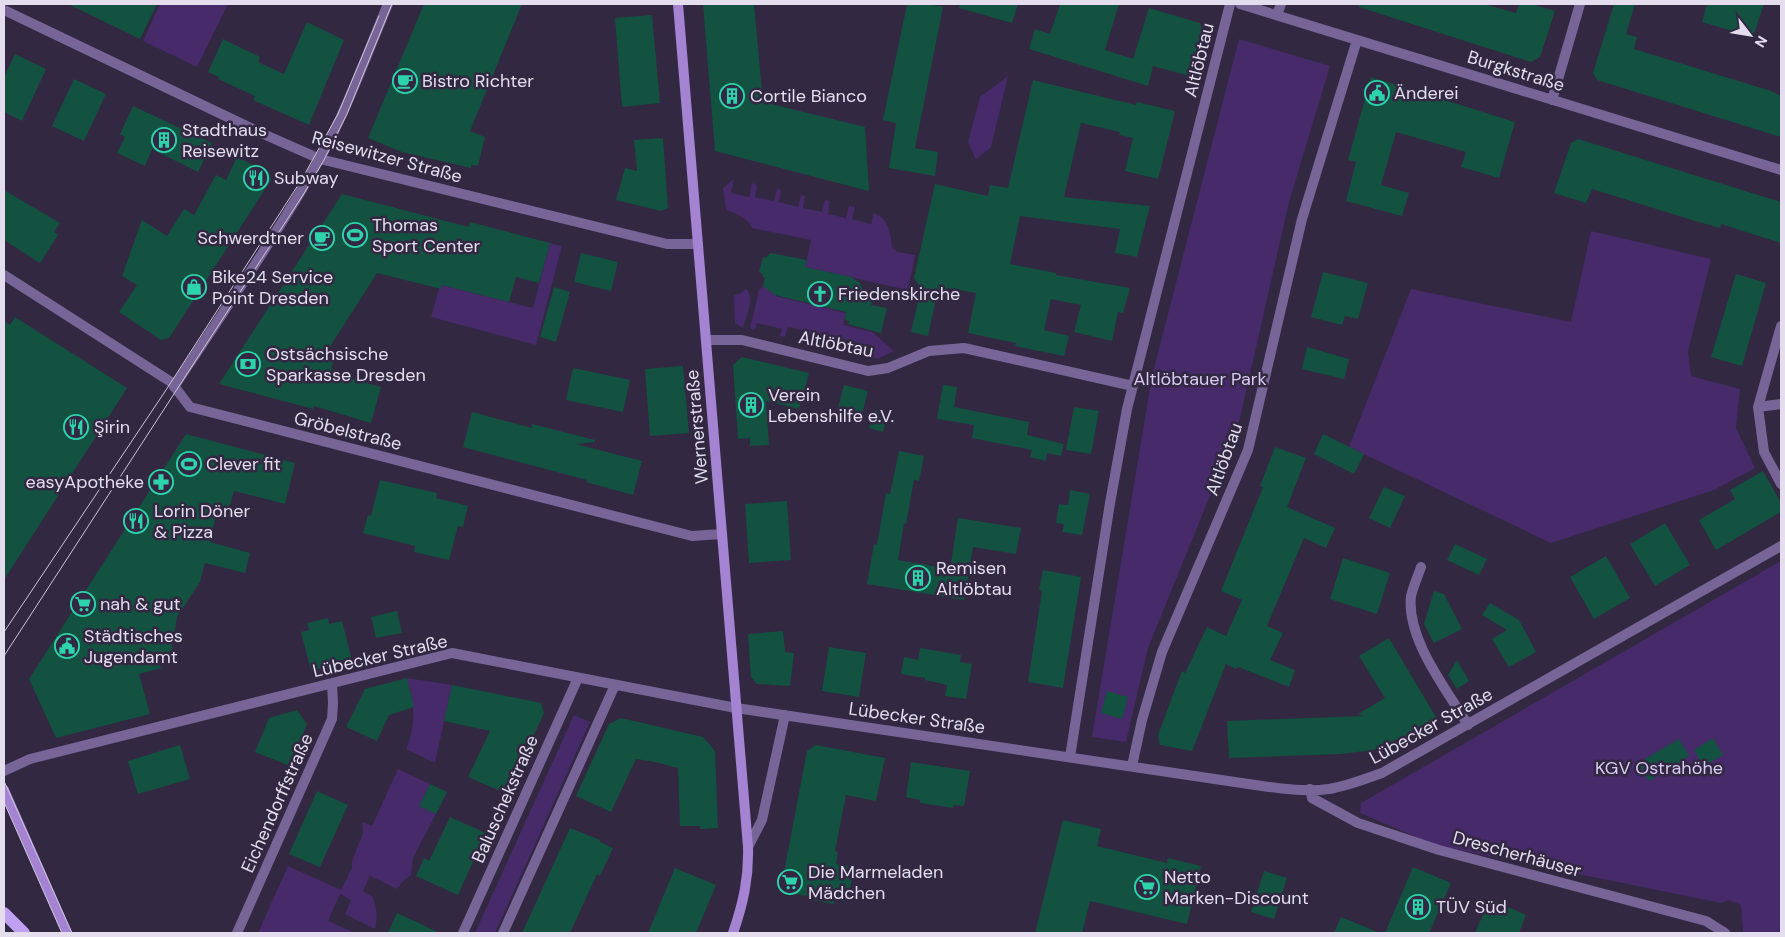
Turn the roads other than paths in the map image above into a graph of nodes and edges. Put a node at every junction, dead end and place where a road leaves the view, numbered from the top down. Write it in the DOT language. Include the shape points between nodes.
graph roads {
  1 [pos="388,4"];
  2 [pos="678,4"];
  3 [pos="1230,4"];
  4 [pos="1240,4"];
  5 [pos="1281,4"];
  6 [pos="1580,4"];
  7 [pos="4,10"];
  8 [pos="1277,15"];
  9 [pos="1357,40"];
  10 [pos="1552,100"];
  11 [pos="320,159"];
  12 [pos="1781,170"];
  13 [pos="698,244"];
  14 [pos="4,275"];
  15 [pos="1781,326"];
  16 [pos="706,340"];
  17 [pos="1133,386"];
  18 [pos="174,387"];
  19 [pos="1781,404"];
  20 [pos="1758,406"];
  21 [pos="1781,484"];
  22 [pos="722,534"];
  23 [pos="1781,546"];
  24 [pos="1421,567"];
  25 [pos="578,678"];
  26 [pos="332,683"];
  27 [pos="615,685"];
  28 [pos="736,708"];
  29 [pos="785,715"];
  30 [pos="1468,725"];
  31 [pos="1070,757"];
  32 [pos="1132,766"];
  33 [pos="4,771"];
  34 [pos="1310,789"];
  35 [pos="4,790"];
  36 [pos="748,847"];
  37 [pos="4,913"];
  38 [pos="24,933"];
  39 [pos="67,933"];
  40 [pos="237,933"];
  41 [pos="463,933"];
  42 [pos="503,933"];
  43 [pos="733,933"];
  44 [pos="1725,933"];
  1 -- 11 [label="street" via="345,109"];
  2 -- 13 [label="street, Wernerstraße"];
  3 -- 17 [label="street, Altlöbtau"];
  4 -- 8 [label="street, Burgkstraße"];
  5 -- 8 [label="street"];
  6 -- 10 [label="street"];
  7 -- 11 [label="street, Reisewitzer Straße"];
  8 -- 9 [label="street, Burgkstraße"];
  9 -- 10 [label="street, Burgkstraße"];
  9 -- 32 [label="street, Altlöbtau" via="1302,219 1248,450 1162,652"];
  10 -- 12 [label="street, Burgkstraße"];
  11 -- 13 [label="street, Reisewitzer Straße" via="667,244"];
  11 -- 18 [label="street"];
  13 -- 16 [label="street, Wernerstraße"];
  14 -- 18 [label="street, Gröbelstraße" via="155,371"];
  15 -- 20 [label="street"];
  16 -- 17 [label="street, Altlöbtau" via="742,340 868,371 888,368 929,352 964,348"];
  16 -- 22 [label="street, Wernerstraße"];
  17 -- 31 [label="street, Altlöbtau" via="1111,495"];
  18 -- 22 [label="street, Gröbelstraße" via="190,407 692,536"];
  19 -- 20 [label="street"];
  20 -- 21 [label="street" via="1764,452"];
  22 -- 28 [label="street, Wernerstraße"];
  23 -- 30 [label="street, Lübecker Straße"];
  24 -- 30 [label="street" via="1411,597 1419,644"];
  25 -- 26 [label="street, Lübecker Straße" via="452,654"];
  25 -- 27 [label="street, Lübecker Straße"];
  25 -- 41 [label="street, Baluschekstraße"];
  26 -- 33 [label="street, Lübecker Straße" via="30,759"];
  26 -- 40 [label="street, Eichendorffstraße" via="332,719"];
  27 -- 28 [label="street, Lübecker Straße"];
  27 -- 42 [label="street"];
  28 -- 29 [label="street, Lübecker Straße"];
  28 -- 36 [label="street, Wernerstraße"];
  29 -- 31 [label="street, Lübecker Straße"];
  29 -- 36 [label="street, Wernerstraße" via="762,820"];
  30 -- 34 [label="street, Lübecker Straße" via="1382,773 1328,789"];
  31 -- 32 [label="street, Lübecker Straße"];
  32 -- 34 [label="street, Lübecker Straße" via="1276,788"];
  34 -- 44 [label="street, Drescherhäuser" via="1312,798 1358,823 1439,850 1706,921"];
  35 -- 39 [label="street"];
  36 -- 43 [label="street, Wernerstraße" via="747,883"];
  37 -- 38 [label="main road"];
}
